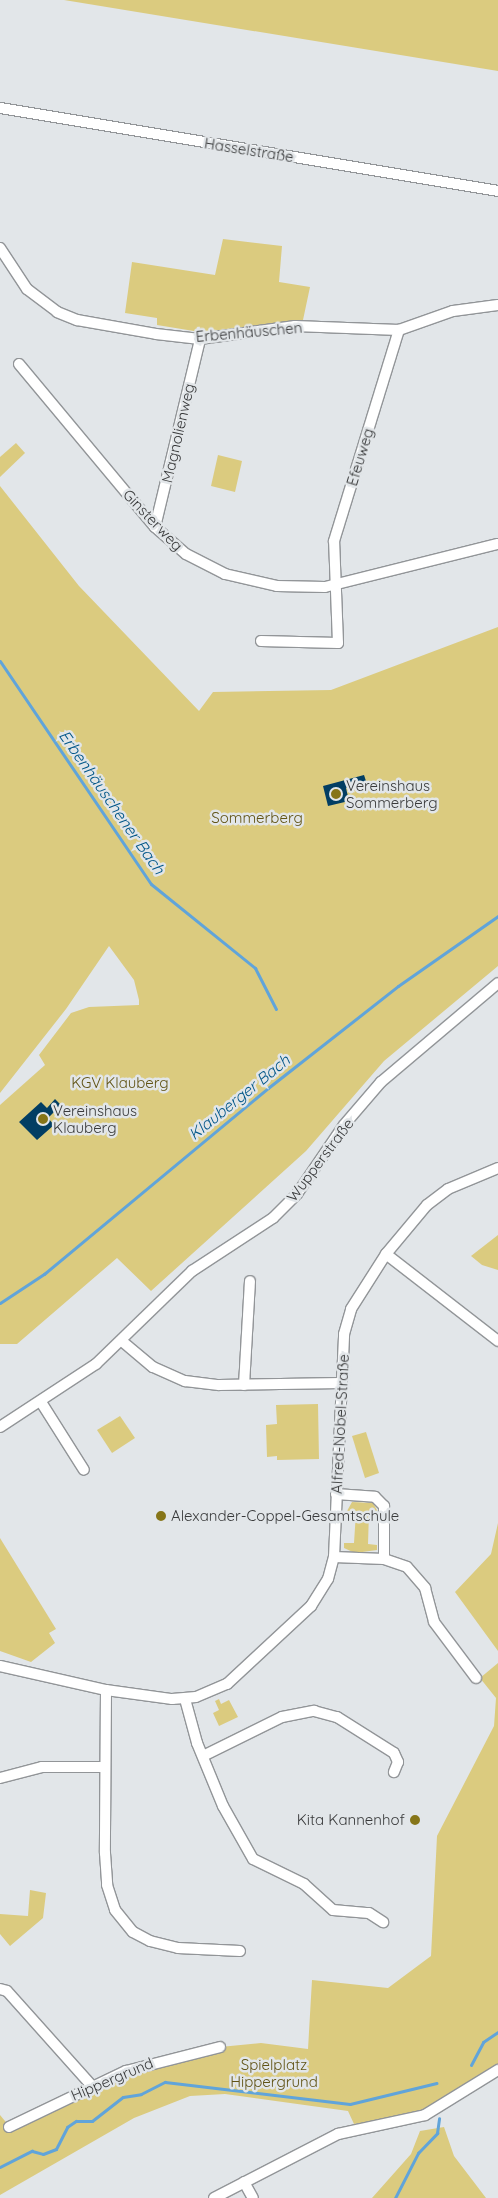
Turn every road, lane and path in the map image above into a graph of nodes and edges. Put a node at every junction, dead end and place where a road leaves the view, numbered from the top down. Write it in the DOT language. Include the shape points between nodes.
graph roads {
  1 [pos="0,108"];
  2 [pos="498,190"];
  3 [pos="0,248"];
  4 [pos="498,305"];
  5 [pos="398,330"];
  6 [pos="200,339"];
  7 [pos="19,364"];
  8 [pos="155,526"];
  9 [pos="498,544"];
  10 [pos="338,584"];
  11 [pos="261,641"];
  12 [pos="498,983"];
  13 [pos="498,1168"];
  14 [pos="386,1254"];
  15 [pos="250,1281"];
  16 [pos="498,1341"];
  17 [pos="123,1342"];
  18 [pos="341,1383"];
  19 [pos="244,1385"];
  20 [pos="41,1402"];
  21 [pos="0,1427"];
  22 [pos="84,1470"];
  23 [pos="336,1494"];
  24 [pos="334,1557"];
  25 [pos="384,1559"];
  26 [pos="3,1670"];
  27 [pos="476,1678"];
  28 [pos="106,1690"];
  29 [pos="185,1699"];
  30 [pos="203,1756"];
  31 [pos="105,1767"];
  32 [pos="394,1772"];
  33 [pos="0,1778"];
  34 [pos="383,1922"];
  35 [pos="240,1951"];
  36 [pos="0,1989"];
  37 [pos="220,2047"];
  38 [pos="498,2070"];
  39 [pos="92,2086"];
  40 [pos="10,2127"];
  41 [pos="244,2182"];
  42 [pos="214,2198"];
  43 [pos="253,2198"];
  1 -- 2 [label="street, Hasselstraße"];
  3 -- 6 [label="street, Erbenhäuschen" via="27,289 41,303 67,318"];
  4 -- 5 [label="street, Erbenhäuschen" via="453,311"];
  5 -- 6 [label="street, Erbenhäuschen" via="295,326"];
  5 -- 10 [label="street, Efeuweg" via="336,532"];
  6 -- 8 [label="street, Magnolienweg"];
  7 -- 8 [label="street, Ginsterweg"];
  8 -- 10 [label="street, Ginsterweg" via="195,560 238,578 294,588"];
  9 -- 10 [label="street, Ginsterweg"];
  10 -- 11 [label="street" via="338,643"];
  12 -- 17 [label="street, Wupperstraße" via="381,1082 339,1131 297,1194 273,1218 192,1270"];
  13 -- 14 [label="street, Alfred-Nobel-Straße" via="448,1189 427,1205"];
  14 -- 16 [label="street"];
  14 -- 18 [label="street, Alfred-Nobel-Straße" via="348,1317"];
  15 -- 19 [label="street"];
  17 -- 19 [label="street" via="171,1377 201,1384"];
  17 -- 20 [label="street, Wupperstraße"];
  18 -- 19 [label="street"];
  18 -- 23 [label="street, Alfred-Nobel-Straße"];
  20 -- 21 [label="street, Wupperstraße"];
  20 -- 22 [label="street"];
  23 -- 24 [label="street, Alfred-Nobel-Straße"];
  23 -- 25 [label="street" via="375,1497 384,1506"];
  24 -- 25 [label="street"];
  24 -- 29 [label="street, Alfred-Nobel-Straße" via="331,1572 316,1599 257,1658 227,1684"];
  25 -- 27 [label="street" via="402,1564 420,1580 434,1622"];
  26 -- 28 [label="street, Alfred-Nobel-Straße"];
  28 -- 29 [label="street, Alfred-Nobel-Straße"];
  28 -- 31 [label="street"];
  29 -- 30 [label="street"];
  30 -- 32 [label="street" via="282,1717 314,1711 337,1717 394,1753 398,1762"];
  30 -- 34 [label="street" via="234,1832 252,1859 304,1884 333,1910 369,1913"];
  31 -- 33 [label="street" via="42,1766"];
  31 -- 35 [label="street" via="106,1878 118,1916 142,1938 160,1944"];
  36 -- 39 [label="street" via="7,1991"];
  37 -- 39 [label="street, Hippergrund" via="149,2062"];
  38 -- 41 [label="street" via="425,2115 338,2134"];
  39 -- 40 [label="street, Hippergrund"];
  41 -- 42 [label="street"];
  41 -- 43 [label="street"];
}
